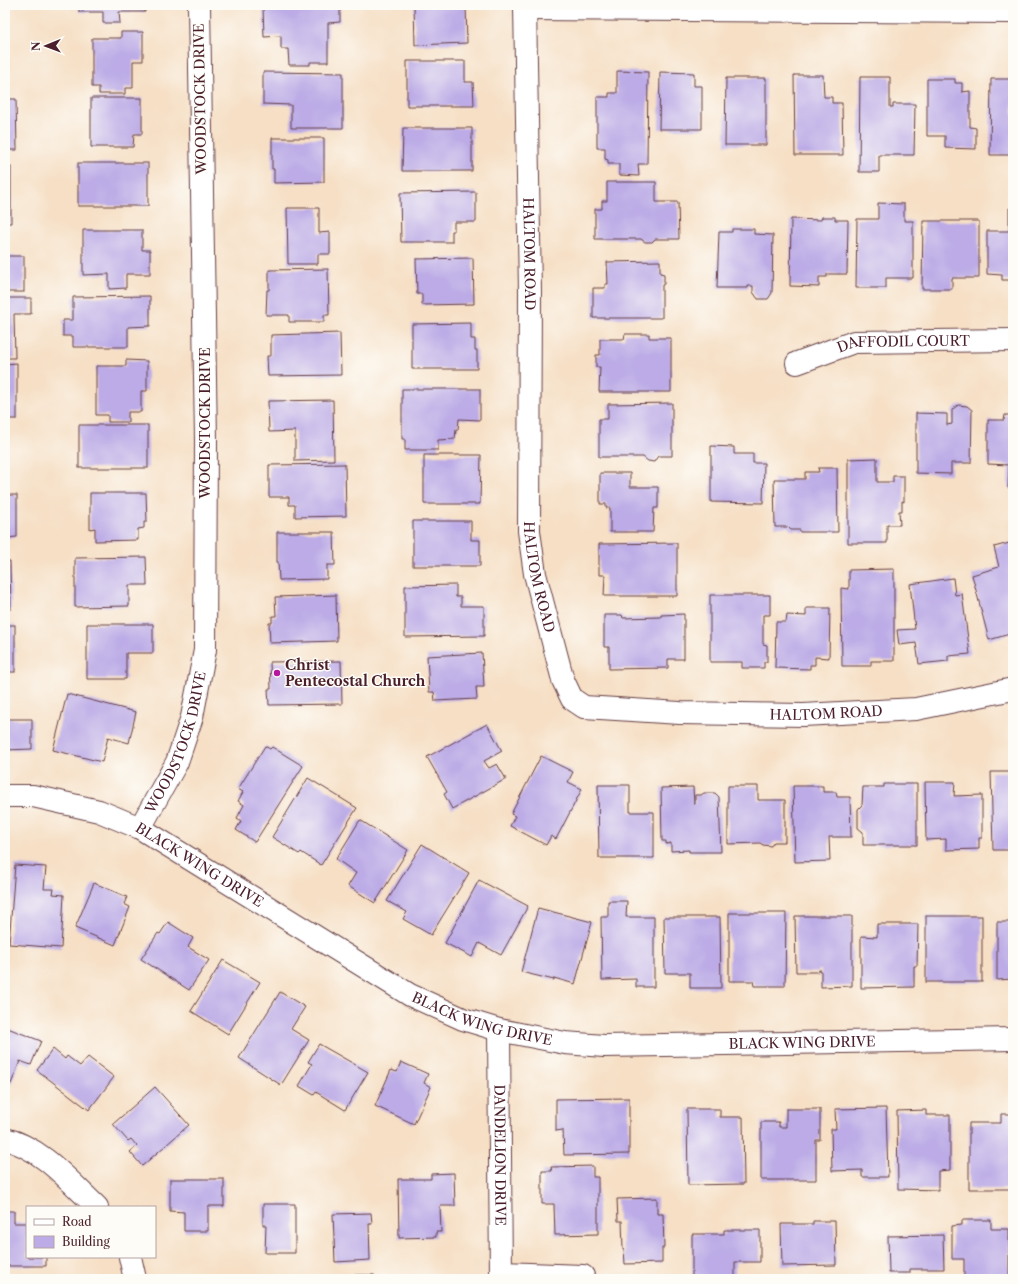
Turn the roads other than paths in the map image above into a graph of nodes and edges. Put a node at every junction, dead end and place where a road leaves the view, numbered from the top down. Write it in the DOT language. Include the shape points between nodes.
graph roads {
  1 [pos="199,5"];
  2 [pos="525,7"];
  3 [pos="1013,12"];
  4 [pos="1013,340"];
  5 [pos="797,363"];
  6 [pos="1013,689"];
  7 [pos="5,796"];
  8 [pos="140,828"];
  9 [pos="499,1030"];
  10 [pos="1013,1039"];
  11 [pos="5,1139"];
  12 [pos="96,1206"];
  13 [pos="130,1258"];
  14 [pos="501,1276"];
  15 [pos="583,1276"];
  16 [pos="135,1279"];
  1 -- 8 [label="street, WOODSTOCK DRIVE" via="206,440 205,650 192,717 177,762"];
  2 -- 3 [label="street"];
  2 -- 6 [label="street, HALTOM ROAD" via="530,292 529,531 535,574 562,680 572,699 584,707 680,713 803,715 916,709"];
  4 -- 5 [label="street, DAFFODIL COURT" via="854,342"];
  7 -- 8 [label="street, BLACK WING DRIVE" via="33,796 99,811"];
  8 -- 9 [label="street, BLACK WING DRIVE" via="410,995 464,1019"];
  9 -- 10 [label="street, BLACK WING DRIVE" via="565,1043 604,1046"];
  9 -- 14 [label="street, DANDELION DRIVE"];
  11 -- 12 [label="street" via="15,1141 42,1156"];
  13 -- 16 [label="street"];
  14 -- 15 [label="street"];
}
